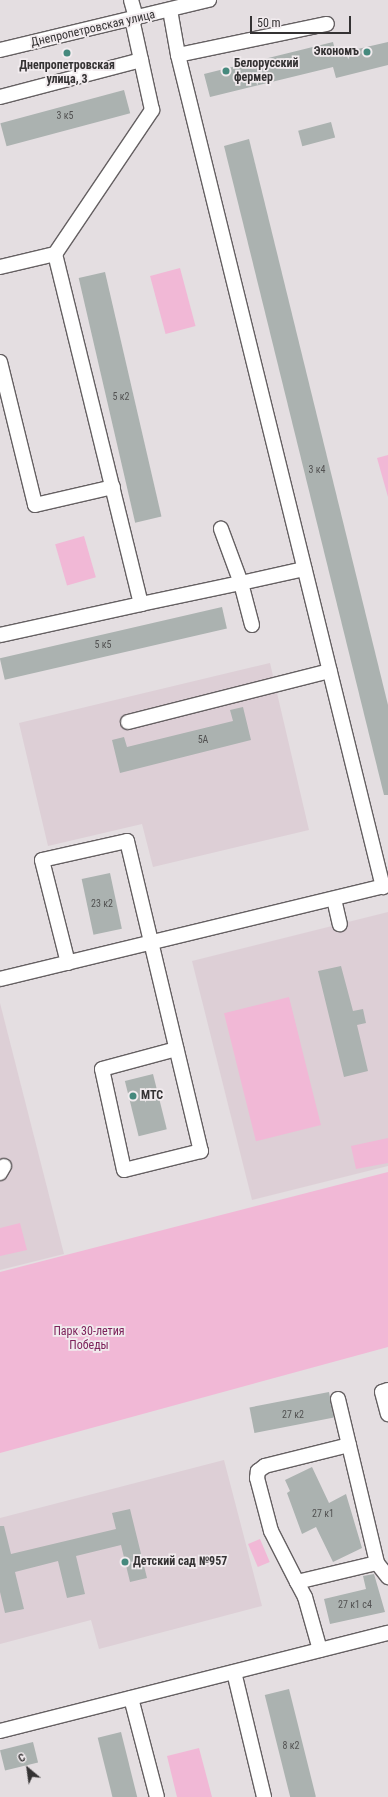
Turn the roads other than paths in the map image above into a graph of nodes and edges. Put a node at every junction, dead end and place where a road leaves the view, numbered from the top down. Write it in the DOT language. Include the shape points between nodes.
graph roads {
  1 [pos="131,0"];
  2 [pos="209,0"];
  3 [pos="170,10"];
  4 [pos="134,19"];
  5 [pos="327,24"];
  6 [pos="0,50"];
  7 [pos="178,55"];
  8 [pos="141,60"];
  9 [pos="0,97"];
  10 [pos="55,254"];
  11 [pos="0,267"];
  12 [pos="0,362"];
  13 [pos="113,487"];
  14 [pos="221,529"];
  15 [pos="304,569"];
  16 [pos="241,583"];
  17 [pos="141,604"];
  18 [pos="252,624"];
  19 [pos="0,635"];
  20 [pos="330,671"];
  21 [pos="128,722"];
  22 [pos="385,886"];
  23 [pos="334,899"];
  24 [pos="340,924"];
  25 [pos="151,943"];
  26 [pos="68,963"];
  27 [pos="0,979"];
  28 [pos="176,1049"];
  29 [pos="388,1390"];
  30 [pos="338,1399"];
  31 [pos="388,1414"];
  32 [pos="349,1446"];
  33 [pos="377,1563"];
  34 [pos="388,1577"];
  35 [pos="297,1582"];
  36 [pos="388,1634"];
  37 [pos="320,1650"];
  38 [pos="234,1672"];
  39 [pos="131,1698"];
  40 [pos="0,1731"];
  41 [pos="157,1797"];
  42 [pos="264,1797"];
  1 -- 4 [label="street"];
  2 -- 3 [label="street, Днепропетровская улица"];
  3 -- 4 [label="street, Днепропетровская улица"];
  3 -- 7 [label="street"];
  4 -- 6 [label="street, Днепропетровская улица"];
  4 -- 8 [label="street"];
  5 -- 7 [label="street"];
  7 -- 15 [label="street"];
  8 -- 9 [label="street"];
  8 -- 10 [label="street" via="152,110"];
  10 -- 11 [label="street"];
  10 -- 13 [label="street"];
  12 -- 13 [label="street" via="35,505"];
  13 -- 17 [label="street"];
  14 -- 16 [label="street"];
  15 -- 16 [label="street"];
  15 -- 20 [label="street"];
  16 -- 17 [label="street"];
  16 -- 18 [label="street"];
  17 -- 19 [label="street"];
  20 -- 21 [label="street"];
  20 -- 22 [label="street"];
  22 -- 23 [label="street"];
  23 -- 24 [label="street"];
  23 -- 25 [label="street"];
  25 -- 26 [label="street"];
  25 -- 26 [label="street" via="127,841 42,860"];
  25 -- 28 [label="street"];
  26 -- 27 [label="street"];
  28 -- 28 [label="street" via="201,1152 124,1170 102,1069"];
  29 -- 31 [label="street" via="382,1392"];
  30 -- 32 [label="street"];
  32 -- 33 [label="street"];
  32 -- 35 [label="street" via="258,1471 271,1531"];
  33 -- 34 [label="street"];
  33 -- 35 [label="street"];
  35 -- 37 [label="street" via="305,1597"];
  36 -- 37 [label="street"];
  37 -- 38 [label="street"];
  38 -- 39 [label="street"];
  38 -- 42 [label="street"];
  39 -- 40 [label="street"];
  39 -- 41 [label="street"];
}
